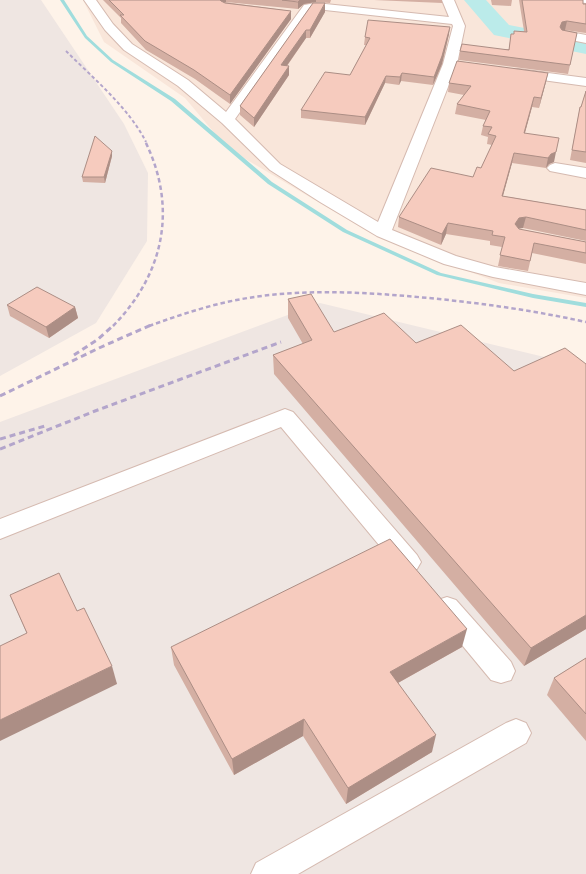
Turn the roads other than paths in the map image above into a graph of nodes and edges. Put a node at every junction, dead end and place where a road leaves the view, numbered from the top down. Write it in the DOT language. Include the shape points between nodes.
graph roads {
  1 [pos="90,0"];
  2 [pos="448,0"];
  3 [pos="579,0"];
  4 [pos="586,0"];
  5 [pos="286,14"];
  6 [pos="301,15"];
  7 [pos="457,21"];
  8 [pos="565,35"];
  9 [pos="586,39"];
  10 [pos="450,64"];
  11 [pos="465,66"];
  12 [pos="503,71"];
  13 [pos="586,82"];
  14 [pos="227,120"];
  15 [pos="555,168"];
  16 [pos="586,173"];
  17 [pos="383,232"];
  18 [pos="586,289"];
  19 [pos="0,529"];
  20 [pos="419,576"];
  21 [pos="434,594"];
  22 [pos="501,671"];
  23 [pos="516,734"];
  24 [pos="267,874"];
  1 -- 14 [label="street" via="109,27 128,46 184,83"];
  2 -- 7 [label="street"];
  3 -- 4 [label="street"];
  5 -- 6 [label="street"];
  6 -- 7 [label="street" via="308,7 316,6"];
  6 -- 14 [label="street" via="268,52"];
  7 -- 10 [label="street" via="459,26"];
  8 -- 9 [label="street"];
  10 -- 11 [label="street"];
  10 -- 17 [label="street"];
  12 -- 13 [label="street"];
  14 -- 17 [label="street" via="275,167"];
  15 -- 16 [label="street"];
  17 -- 18 [label="street" via="477,268"];
  19 -- 20 [label="street" via="285,417"];
  21 -- 22 [label="street"];
  23 -- 24 [label="street"];
}
